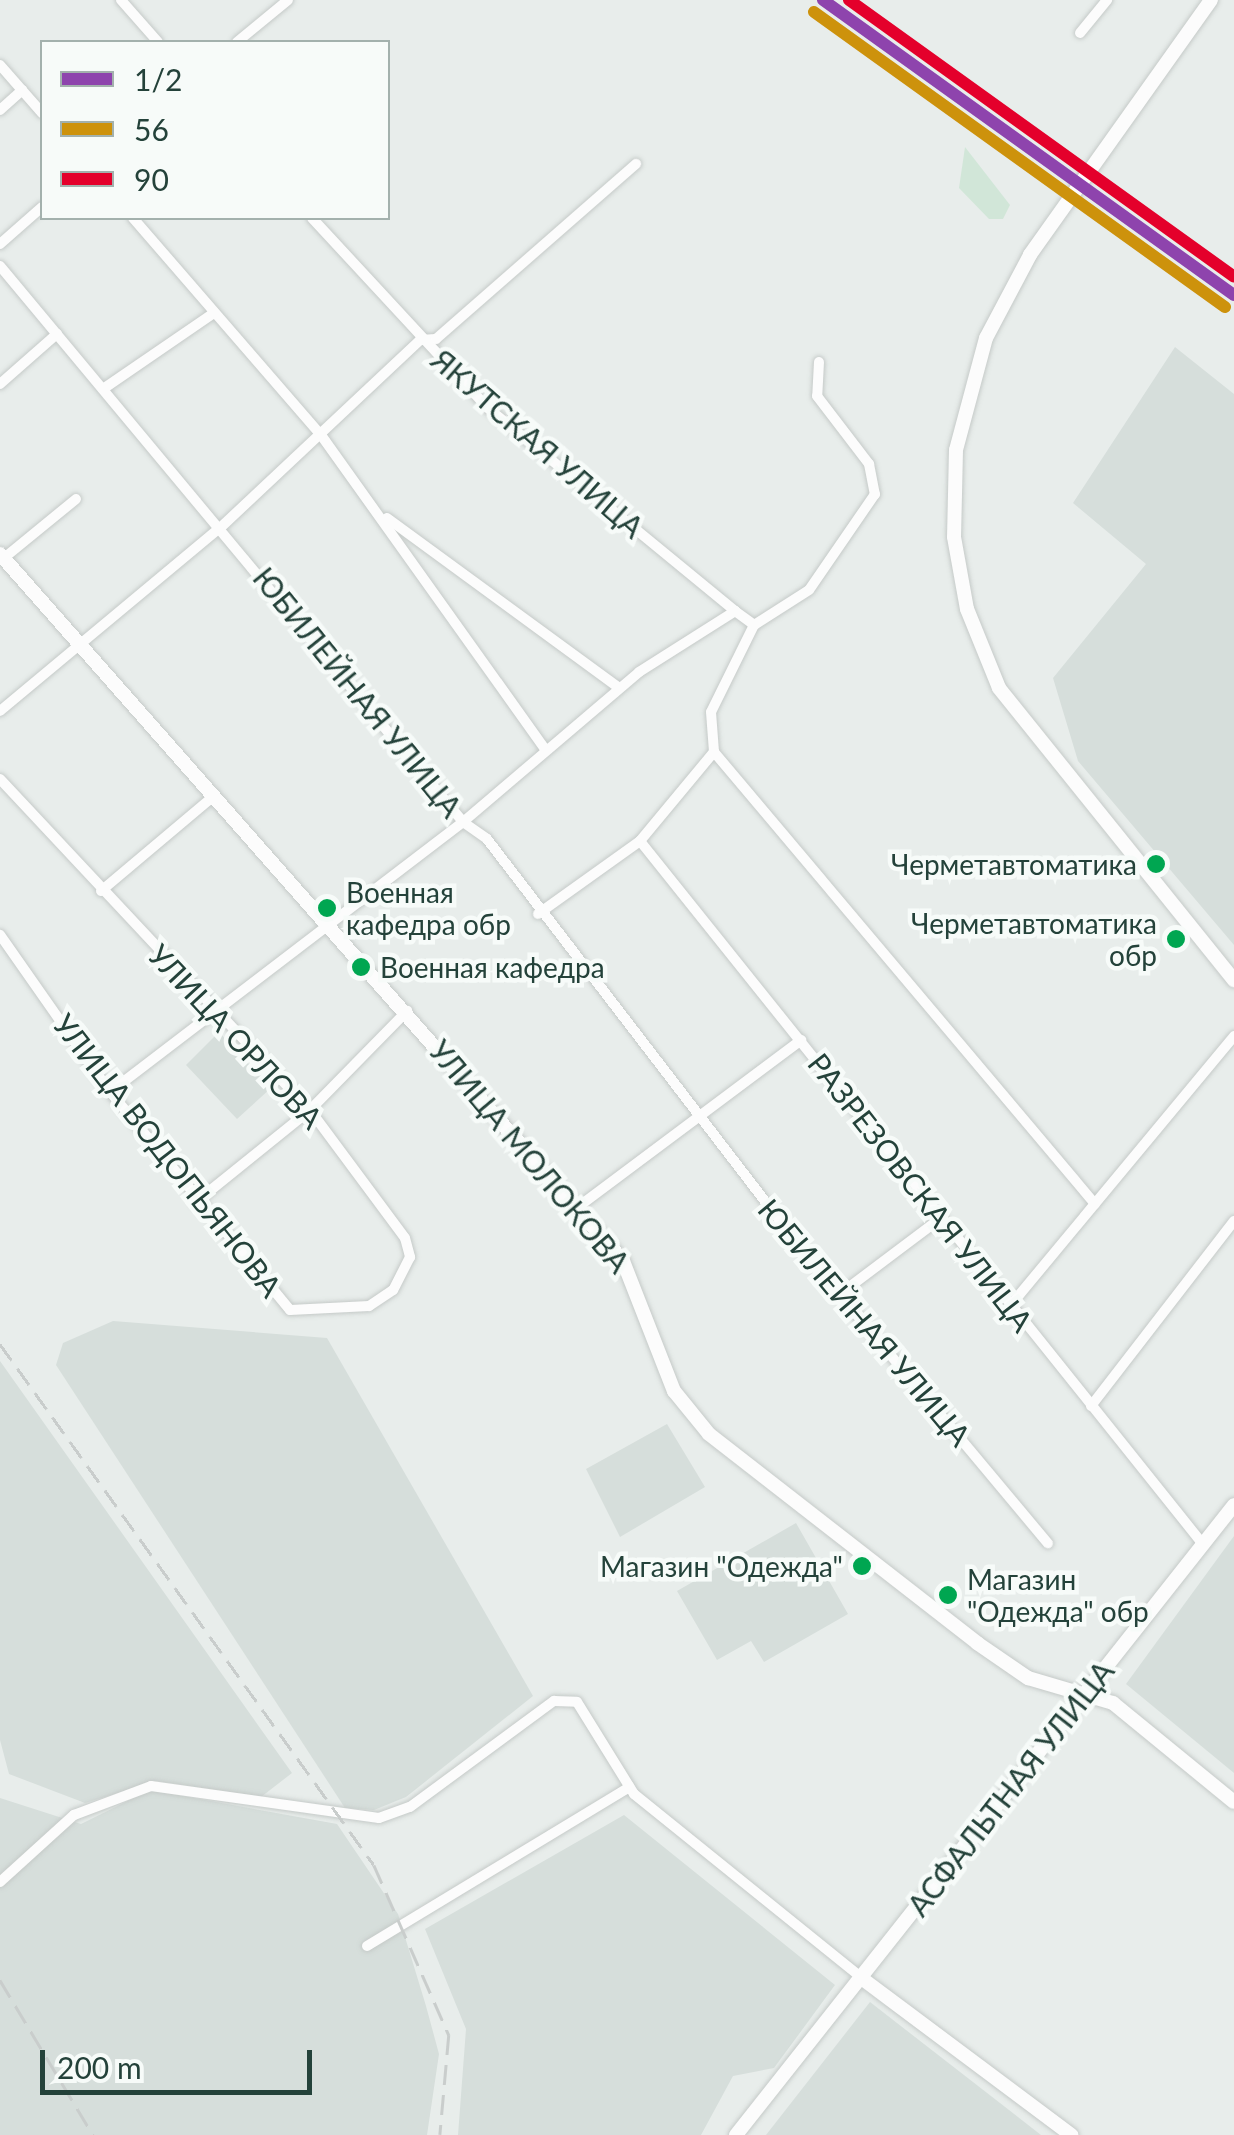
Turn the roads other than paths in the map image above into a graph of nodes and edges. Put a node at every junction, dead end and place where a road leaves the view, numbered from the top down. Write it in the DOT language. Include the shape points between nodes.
graph roads {
  1 [pos="121,0"];
  2 [pos="288,0"];
  3 [pos="1107,0"];
  4 [pos="1211,0"];
  5 [pos="1080,33"];
  6 [pos="156,40"];
  7 [pos="239,40"];
  8 [pos="0,65"];
  9 [pos="22,90"];
  10 [pos="0,110"];
  11 [pos="40,111"];
  12 [pos="636,164"];
  13 [pos="40,208"];
  14 [pos="135,220"];
  15 [pos="314,220"];
  16 [pos="0,244"];
  17 [pos="0,266"];
  18 [pos="214,313"];
  19 [pos="58,334"];
  20 [pos="420,340"];
  21 [pos="820,362"];
  22 [pos="0,384"];
  23 [pos="104,389"];
  24 [pos="321,435"];
  25 [pos="76,499"];
  26 [pos="382,515"];
  27 [pos="220,528"];
  28 [pos="2,556"];
  29 [pos="736,611"];
  30 [pos="754,625"];
  31 [pos="77,642"];
  32 [pos="620,688"];
  33 [pos="0,710"];
  34 [pos="546,750"];
  35 [pos="714,752"];
  36 [pos="0,780"];
  37 [pos="215,795"];
  38 [pos="462,822"];
  39 [pos="640,840"];
  40 [pos="102,891"];
  41 [pos="538,914"];
  42 [pos="330,923"];
  43 [pos="0,935"];
  44 [pos="1234,980"];
  45 [pos="408,1010"];
  46 [pos="215,1014"];
  47 [pos="1234,1036"];
  48 [pos="801,1040"];
  49 [pos="110,1092"];
  50 [pos="310,1110"];
  51 [pos="698,1115"];
  52 [pos="196,1202"];
  53 [pos="1095,1204"];
  54 [pos="578,1208"];
  55 [pos="941,1218"];
  56 [pos="1234,1221"];
  57 [pos="840,1294"];
  58 [pos="369,1306"];
  59 [pos="1010,1306"];
  60 [pos="1091,1406"];
  61 [pos="1234,1505"];
  62 [pos="1048,1543"];
  63 [pos="1202,1544"];
  64 [pos="1083,1692"];
  65 [pos="630,1787"];
  66 [pos="1234,1802"];
  67 [pos="0,1882"];
  68 [pos="367,1946"];
  69 [pos="864,1980"];
  70 [pos="736,2135"];
  71 [pos="1070,2135"];
  1 -- 6 [label="street"];
  2 -- 7 [label="street"];
  3 -- 5 [label="street"];
  4 -- 44 [label="street" via="1056,220 993,323 963,411 954,538 967,609 999,688 1039,749"];
  8 -- 9 [label="street"];
  9 -- 10 [label="street"];
  9 -- 11 [label="street"];
  12 -- 20 [label="street" via="436,338"];
  13 -- 16 [label="street"];
  14 -- 18 [label="street"];
  15 -- 20 [label="street, ЯКУТСКАЯ УЛИЦА"];
  17 -- 19 [label="street, ЮБИЛЕЙНАЯ УЛИЦА"];
  18 -- 23 [label="street"];
  18 -- 24 [label="street"];
  19 -- 22 [label="street"];
  19 -- 23 [label="street, ЮБИЛЕЙНАЯ УЛИЦА"];
  20 -- 24 [label="street"];
  20 -- 29 [label="street, ЯКУТСКАЯ УЛИЦА" via="488,408"];
  21 -- 30 [label="street" via="817,396 869,464 875,494 809,590"];
  23 -- 27 [label="street, ЮБИЛЕЙНАЯ УЛИЦА"];
  24 -- 26 [label="street"];
  24 -- 27 [label="street"];
  25 -- 28 [label="street"];
  26 -- 32 [label="street"];
  26 -- 34 [label="street"];
  27 -- 31 [label="street"];
  27 -- 38 [label="street, ЮБИЛЕЙНАЯ УЛИЦА"];
  28 -- 31 [label="street, УЛИЦА МОЛОКОВА"];
  29 -- 30 [label="street, ЯКУТСКАЯ УЛИЦА"];
  29 -- 32 [label="street"];
  30 -- 35 [label="street" via="712,712"];
  31 -- 33 [label="street"];
  31 -- 37 [label="street, УЛИЦА МОЛОКОВА"];
  32 -- 34 [label="street"];
  34 -- 38 [label="street"];
  35 -- 39 [label="street"];
  35 -- 53 [label="street"];
  36 -- 40 [label="street, УЛИЦА ОРЛОВА"];
  37 -- 40 [label="street"];
  37 -- 42 [label="street, УЛИЦА МОЛОКОВА"];
  38 -- 41 [label="street, ЮБИЛЕЙНАЯ УЛИЦА" via="487,839"];
  38 -- 42 [label="street"];
  39 -- 41 [label="street"];
  39 -- 48 [label="street, РАЗРЕЗОВСКАЯ УЛИЦА"];
  40 -- 46 [label="street, УЛИЦА ОРЛОВА"];
  41 -- 51 [label="street, ЮБИЛЕЙНАЯ УЛИЦА"];
  42 -- 45 [label="street, УЛИЦА МОЛОКОВА"];
  42 -- 46 [label="street"];
  43 -- 49 [label="street, УЛИЦА ВОДОПЬЯНОВА"];
  45 -- 50 [label="street"];
  45 -- 54 [label="street, УЛИЦА МОЛОКОВА"];
  46 -- 49 [label="street"];
  46 -- 50 [label="street, УЛИЦА ОРЛОВА"];
  47 -- 53 [label="street"];
  48 -- 51 [label="street"];
  48 -- 55 [label="street, РАЗРЕЗОВСКАЯ УЛИЦА"];
  49 -- 52 [label="street, УЛИЦА ВОДОПЬЯНОВА"];
  50 -- 52 [label="street"];
  50 -- 58 [label="street, УЛИЦА ОРЛОВА" via="405,1238 403,1277"];
  51 -- 54 [label="street"];
  51 -- 57 [label="street, ЮБИЛЕЙНАЯ УЛИЦА"];
  52 -- 58 [label="street, УЛИЦА ВОДОПЬЯНОВА" via="290,1310"];
  53 -- 59 [label="street"];
  54 -- 64 [label="street, УЛИЦА МОЛОКОВА" via="622,1261 674,1391 710,1434 976,1643 1028,1678"];
  55 -- 57 [label="street"];
  55 -- 59 [label="street, РАЗРЕЗОВСКАЯ УЛИЦА"];
  56 -- 60 [label="street"];
  57 -- 62 [label="street, ЮБИЛЕЙНАЯ УЛИЦА"];
  59 -- 60 [label="street, РАЗРЕЗОВСКАЯ УЛИЦА"];
  60 -- 63 [label="street, РАЗРЕЗОВСКАЯ УЛИЦА"];
  61 -- 63 [label="street, АСФАЛЬТНАЯ УЛИЦА"];
  63 -- 64 [label="street, АСФАЛЬТНАЯ УЛИЦА"];
  64 -- 66 [label="street, УЛИЦА МОЛОКОВА" via="1138,1721"];
  64 -- 69 [label="street, АСФАЛЬТНАЯ УЛИЦА"];
  65 -- 67 [label="street" via="577,1702 554,1701 410,1806 379,1818 151,1786 74,1815"];
  65 -- 68 [label="street"];
  65 -- 69 [label="street"];
  69 -- 70 [label="street, АСФАЛЬТНАЯ УЛИЦА"];
  69 -- 71 [label="street"];
}
